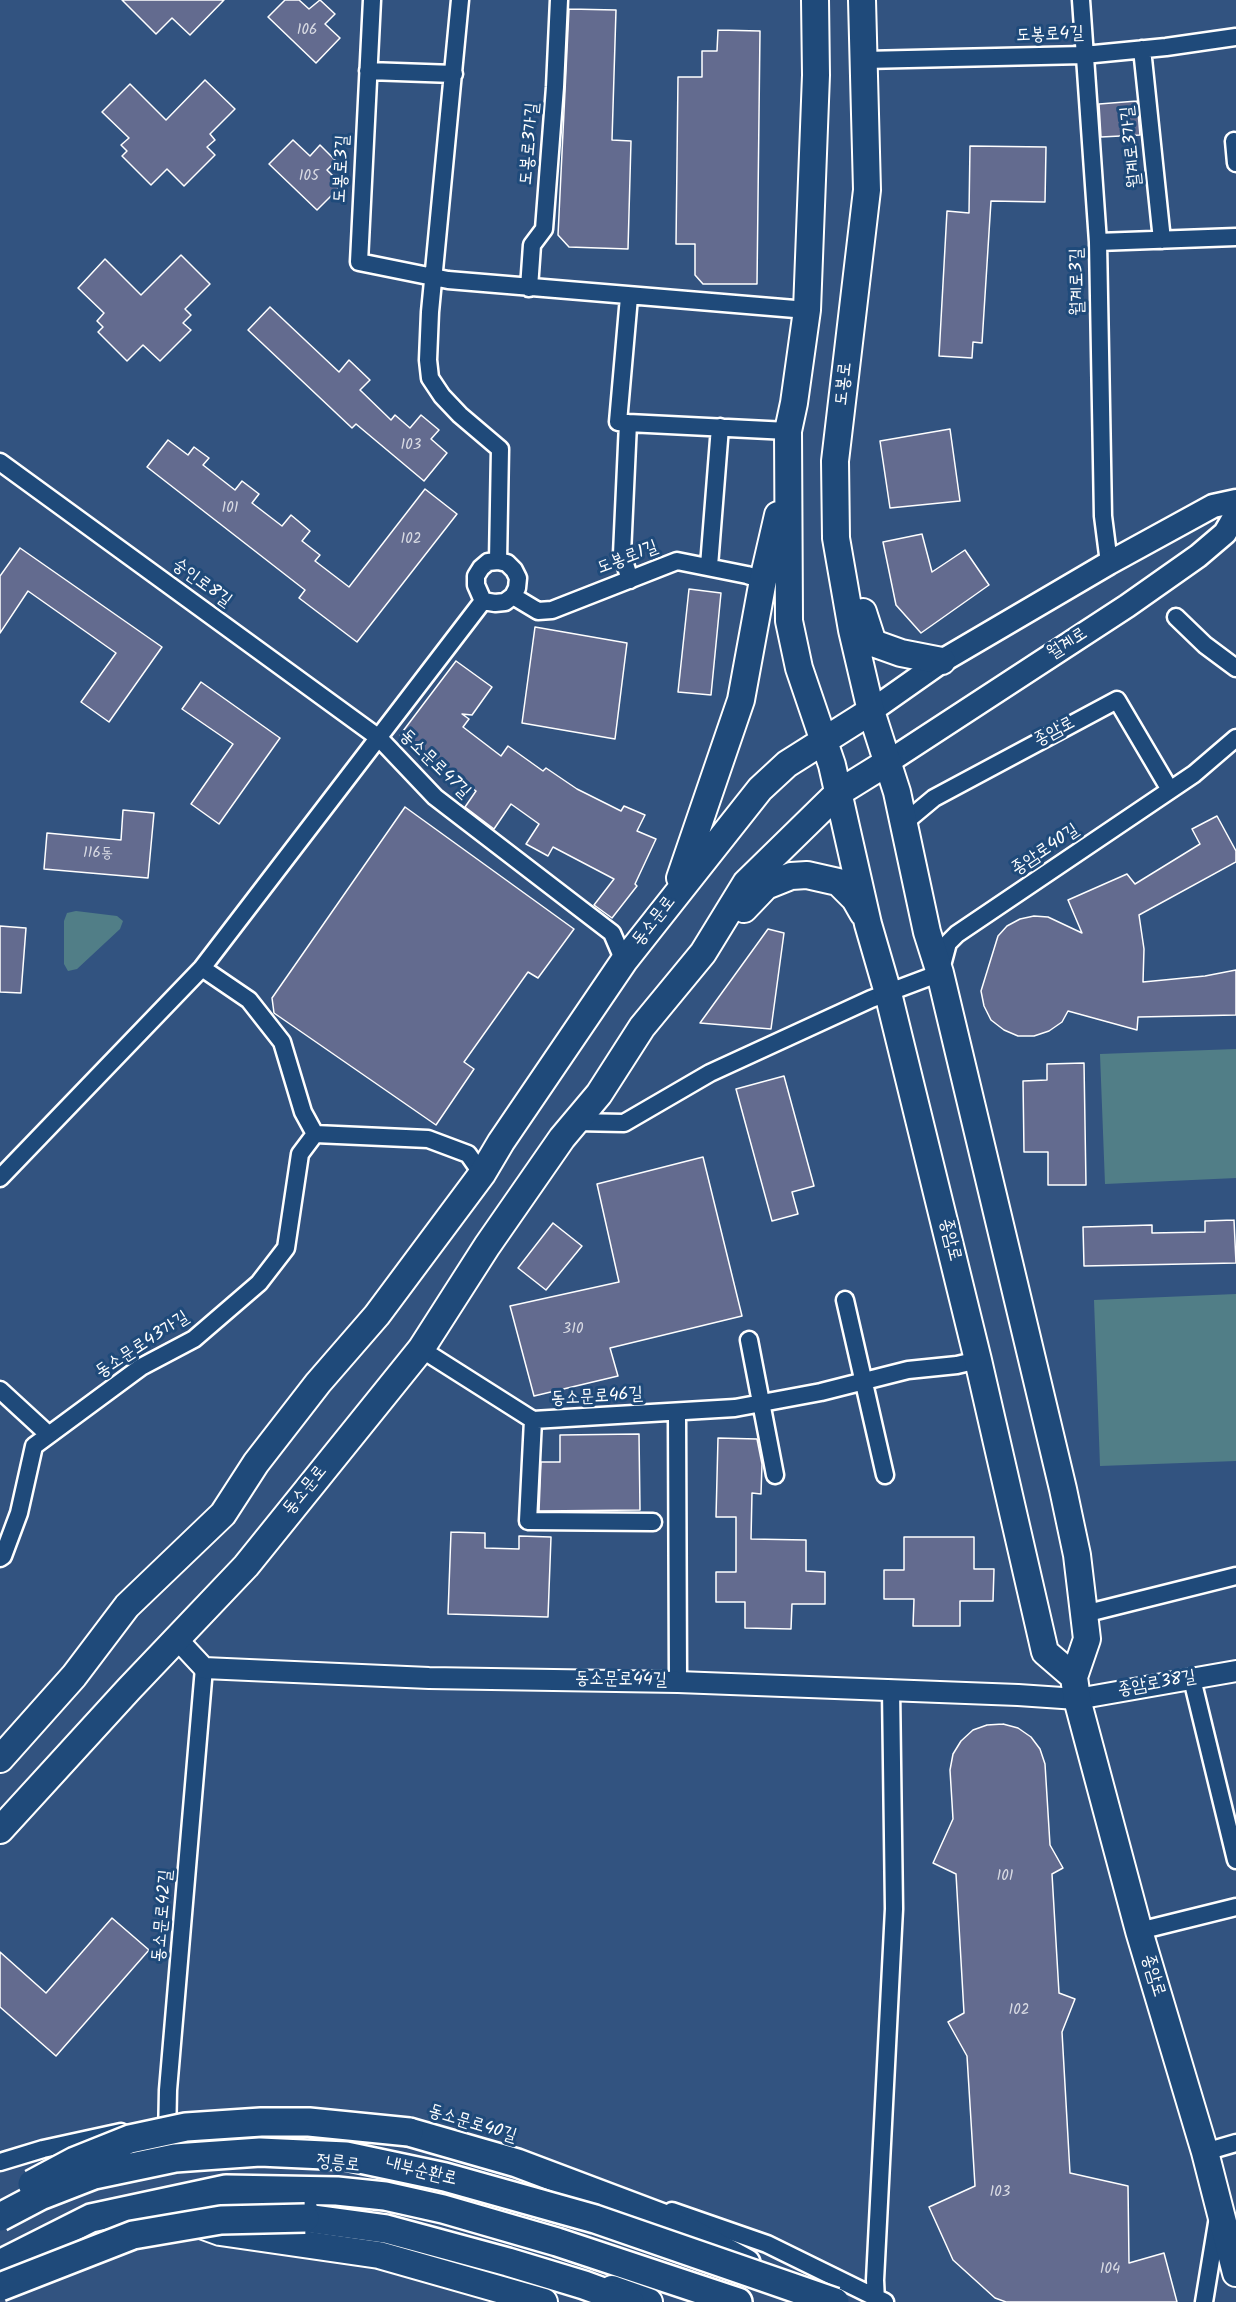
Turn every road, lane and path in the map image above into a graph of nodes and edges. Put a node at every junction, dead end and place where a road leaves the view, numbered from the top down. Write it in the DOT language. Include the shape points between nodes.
graph roads {
  1 [pos="372,0"];
  2 [pos="460,0"];
  3 [pos="560,0"];
  4 [pos="814,0"];
  5 [pos="862,0"];
  6 [pos="1081,0"];
  7 [pos="1236,37"];
  8 [pos="1142,49"];
  9 [pos="1084,55"];
  10 [pos="864,60"];
  11 [pos="368,71"];
  12 [pos="454,74"];
  13 [pos="1234,141"];
  14 [pos="1236,163"];
  15 [pos="1236,237"];
  16 [pos="1162,240"];
  17 [pos="1098,242"];
  18 [pos="435,278"];
  19 [pos="530,288"];
  20 [pos="628,297"];
  21 [pos="807,310"];
  22 [pos="628,423"];
  23 [pos="720,427"];
  24 [pos="788,431"];
  25 [pos="835,461"];
  26 [pos="0,462"];
  27 [pos="787,476"];
  28 [pos="1236,501"];
  29 [pos="1236,514"];
  30 [pos="498,561"];
  31 [pos="1109,564"];
  32 [pos="709,566"];
  33 [pos="630,580"];
  34 [pos="763,580"];
  35 [pos="513,596"];
  36 [pos="483,601"];
  37 [pos="1176,618"];
  38 [pos="942,661"];
  39 [pos="1236,668"];
  40 [pos="871,711"];
  41 [pos="379,738"];
  42 [pos="1236,738"];
  43 [pos="824,740"];
  44 [pos="888,762"];
  45 [pos="1170,790"];
  46 [pos="838,793"];
  47 [pos="904,823"];
  48 [pos="670,901"];
  49 [pos="868,924"];
  50 [pos="703,953"];
  51 [pos="624,961"];
  52 [pos="202,968"];
  53 [pos="940,973"];
  54 [pos="888,993"];
  55 [pos="575,1122"];
  56 [pos="315,1134"];
  57 [pos="482,1174"];
  58 [pos="0,1178"];
  59 [pos="845,1300"];
  60 [pos="749,1340"];
  61 [pos="421,1348"];
  62 [pos="978,1360"];
  63 [pos="863,1382"];
  64 [pos="0,1390"];
  65 [pos="760,1404"];
  66 [pos="677,1413"];
  67 [pos="533,1420"];
  68 [pos="48,1435"];
  69 [pos="775,1475"];
  70 [pos="885,1475"];
  71 [pos="653,1522"];
  72 [pos="0,1558"];
  73 [pos="1236,1576"];
  74 [pos="1084,1614"];
  75 [pos="177,1639"];
  76 [pos="204,1668"];
  77 [pos="1236,1671"];
  78 [pos="1192,1679"];
  79 [pos="678,1682"];
  80 [pos="1076,1688"];
  81 [pos="891,1689"];
  82 [pos="0,1758"];
  83 [pos="0,1830"];
  84 [pos="1236,1860"];
  85 [pos="1236,1907"];
  86 [pos="1139,1931"];
  87 [pos="167,2122"];
  88 [pos="1236,2143"];
  89 [pos="1205,2151"];
  90 [pos="0,2162"];
  91 [pos="166,2167"];
  92 [pos="0,2201"];
  93 [pos="1219,2207"];
  94 [pos="164,2212"];
  95 [pos="0,2218"];
  96 [pos="0,2264"];
  97 [pos="1236,2273"];
  98 [pos="0,2278"];
  99 [pos="0,2287"];
  100 [pos="879,2300"];
  101 [pos="544,2302"];
  102 [pos="630,2302"];
  103 [pos="649,2302"];
  104 [pos="738,2302"];
  105 [pos="809,2302"];
  106 [pos="815,2302"];
  107 [pos="835,2302"];
  108 [pos="1204,2302"];
  1 -- 11 [label="street, 도봉로3길"];
  2 -- 12 [label="street"];
  3 -- 19 [label="street, 도봉로3가길" via="544,229 532,245"];
  4 -- 21 [label="main road" via="816,75"];
  5 -- 10 [label="main road, 도봉로"];
  6 -- 9 [label="street, 월계로3길"];
  7 -- 8 [label="street, 도봉로4길"];
  8 -- 9 [label="street, 도봉로4길"];
  8 -- 16 [label="street, 월계로3가길"];
  9 -- 10 [label="street, 도봉로4길"];
  9 -- 17 [label="street, 월계로3길"];
  10 -- 25 [label="main road, 도봉로" via="867,190"];
  11 -- 12 [label="street"];
  11 -- 18 [label="street, 도봉로3길" via="359,262"];
  12 -- 18 [label="street"];
  13 -- 14 [label="street"];
  15 -- 16 [label="street"];
  16 -- 17 [label="street"];
  17 -- 31 [label="street, 월계로3길" via="1103,516"];
  18 -- 19 [label="street, 도봉로3길"];
  18 -- 30 [label="street" via="430,312 430,378 460,415 500,449"];
  19 -- 20 [label="street, 도봉로3길"];
  20 -- 21 [label="street, 도봉로3길"];
  20 -- 22 [label="street" via="618,422"];
  21 -- 24 [label="main road"];
  22 -- 23 [label="street"];
  22 -- 33 [label="street" via="622,554"];
  23 -- 24 [label="street"];
  23 -- 32 [label="street"];
  24 -- 27 [label="main road"];
  25 -- 38 [label="main road" via="852,561 873,643"];
  25 -- 40 [label="main road, 도봉로" via="836,538"];
  26 -- 41 [label="street, 숭인로8길"];
  27 -- 34 [label="main road"];
  27 -- 43 [label="main road" via="789,621 799,668"];
  28 -- 31 [label="main road" via="1212,506"];
  29 -- 44 [label="main road, 월계로" via="1225,533 1198,556"];
  30 -- 35 [label="street" via="507,564 518,578"];
  30 -- 36 [label="street" via="488,562 476,576"];
  31 -- 38 [label="main road"];
  32 -- 33 [label="street, 도봉로1길" via="677,561"];
  32 -- 34 [label="street, 도봉로1길"];
  33 -- 35 [label="street, 도봉로1길" via="552,610 538,611"];
  34 -- 48 [label="main road" via="741,700"];
  35 -- 36 [label="street" via="505,602"];
  36 -- 41 [label="street"];
  37 -- 39 [label="street"];
  38 -- 40 [label="main road"];
  40 -- 43 [label="main road, 동소문로"];
  40 -- 44 [label="main road, 도봉로"];
  41 -- 51 [label="street, 동소문로47길" via="435,797 612,933"];
  41 -- 52 [label="street, 동소문로47길"];
  42 -- 45 [label="street, 종암로40길"];
  43 -- 46 [label="main road"];
  43 -- 48 [label="main road, 동소문로" via="787,764 759,789"];
  44 -- 46 [label="main road, 동소문로"];
  44 -- 47 [label="main road"];
  45 -- 47 [label="street, 종암로" via="1117,700 934,798"];
  45 -- 53 [label="street, 종암로40길" via="957,934 948,943"];
  46 -- 49 [label="main road, 종암로"];
  46 -- 50 [label="main road, 동소문로" via="746,883"];
  47 -- 53 [label="main road" via="927,932"];
  48 -- 51 [label="main road, 동소문로"];
  49 -- 50 [label="main road" via="855,899 837,882 807,875 791,876 766,886"];
  49 -- 54 [label="main road, 종암로"];
  50 -- 55 [label="main road, 동소문로" via="642,1027 599,1094"];
  51 -- 57 [label="main road, 동소문로"];
  52 -- 56 [label="street" via="249,1000 282,1042 303,1112"];
  52 -- 58 [label="street, 동소문로47길"];
  53 -- 54 [label="street"];
  53 -- 74 [label="main road" via="1063,1489"];
  54 -- 55 [label="street" via="710,1073 624,1123"];
  54 -- 62 [label="main road, 종암로"];
  55 -- 61 [label="main road, 동소문로"];
  56 -- 57 [label="street" via="428,1138 468,1154"];
  56 -- 68 [label="street, 동소문로43가길" via="300,1154 286,1248 259,1283 194,1339 141,1367"];
  57 -- 82 [label="main road, 동소문로" via="377,1315 256,1463 223,1514 127,1606 74,1677"];
  59 -- 63 [label="street"];
  60 -- 65 [label="street"];
  61 -- 67 [label="street, 동소문로46길"];
  61 -- 75 [label="main road, 동소문로" via="246,1566"];
  62 -- 63 [label="street, 동소문로46길" via="908,1370"];
  62 -- 80 [label="main road, 종암로" via="1046,1652"];
  63 -- 65 [label="street, 동소문로46길"];
  63 -- 70 [label="street"];
  64 -- 68 [label="street"];
  65 -- 66 [label="street, 동소문로46길"];
  65 -- 69 [label="street"];
  66 -- 67 [label="street, 동소문로46길"];
  66 -- 79 [label="street"];
  67 -- 71 [label="street" via="528,1526"];
  68 -- 72 [label="street, 동소문로43가길" via="34,1446 19,1512"];
  73 -- 74 [label="street"];
  74 -- 80 [label="main road" via="1087,1639"];
  75 -- 76 [label="street"];
  75 -- 83 [label="main road, 동소문로"];
  76 -- 79 [label="street, 동소문로44길" via="429,1678"];
  76 -- 87 [label="street, 동소문로42길"];
  77 -- 78 [label="street, 종암로38길"];
  78 -- 80 [label="street, 종암로38길"];
  78 -- 84 [label="street"];
  79 -- 81 [label="street, 동소문로44길"];
  80 -- 81 [label="street, 동소문로44길"];
  80 -- 86 [label="main road, 종암로"];
  81 -- 100 [label="street" via="894,1909 875,2280"];
  85 -- 86 [label="street"];
  86 -- 89 [label="main road, 종암로"];
  87 -- 90 [label="street, 동소문로40길"];
  87 -- 91 [label="street, 동소문로42길"];
  87 -- 100 [label="street, 동소문로40길" via="302,2114 428,2130 767,2244"];
  88 -- 89 [label="street"];
  89 -- 93 [label="main road, 종암로"];
  91 -- 95 [label="main road, 정릉로" via="108,2175"];
  91 -- 105 [label="main road, 정릉로" via="270,2159 353,2164 522,2205"];
  92 -- 106 [label="highway, bridge" via="75,2161 130,2139 186,2127 309,2122 409,2132 517,2163 668,2220"];
  93 -- 97 [label="main road, 종암로"];
  93 -- 108 [label="street"];
  94 -- 98 [label="main road" via="84,2231"];
  94 -- 101 [label="main road" via="220,2232 379,2254"];
  94 -- 103 [label="main road" via="211,2200 348,2212 522,2258"];
  95 -- 107 [label="highway, 내부순환로, bridge" via="40,2196 94,2175 175,2158 260,2152 346,2156 445,2177 595,2219"];
  96 -- 104 [label="highway, 내부순환로" via="91,2218 226,2189 337,2191 385,2196 454,2213 557,2242"];
  99 -- 102 [label="highway, bridge" via="133,2235 221,2220 305,2218 386,2229"];
}
